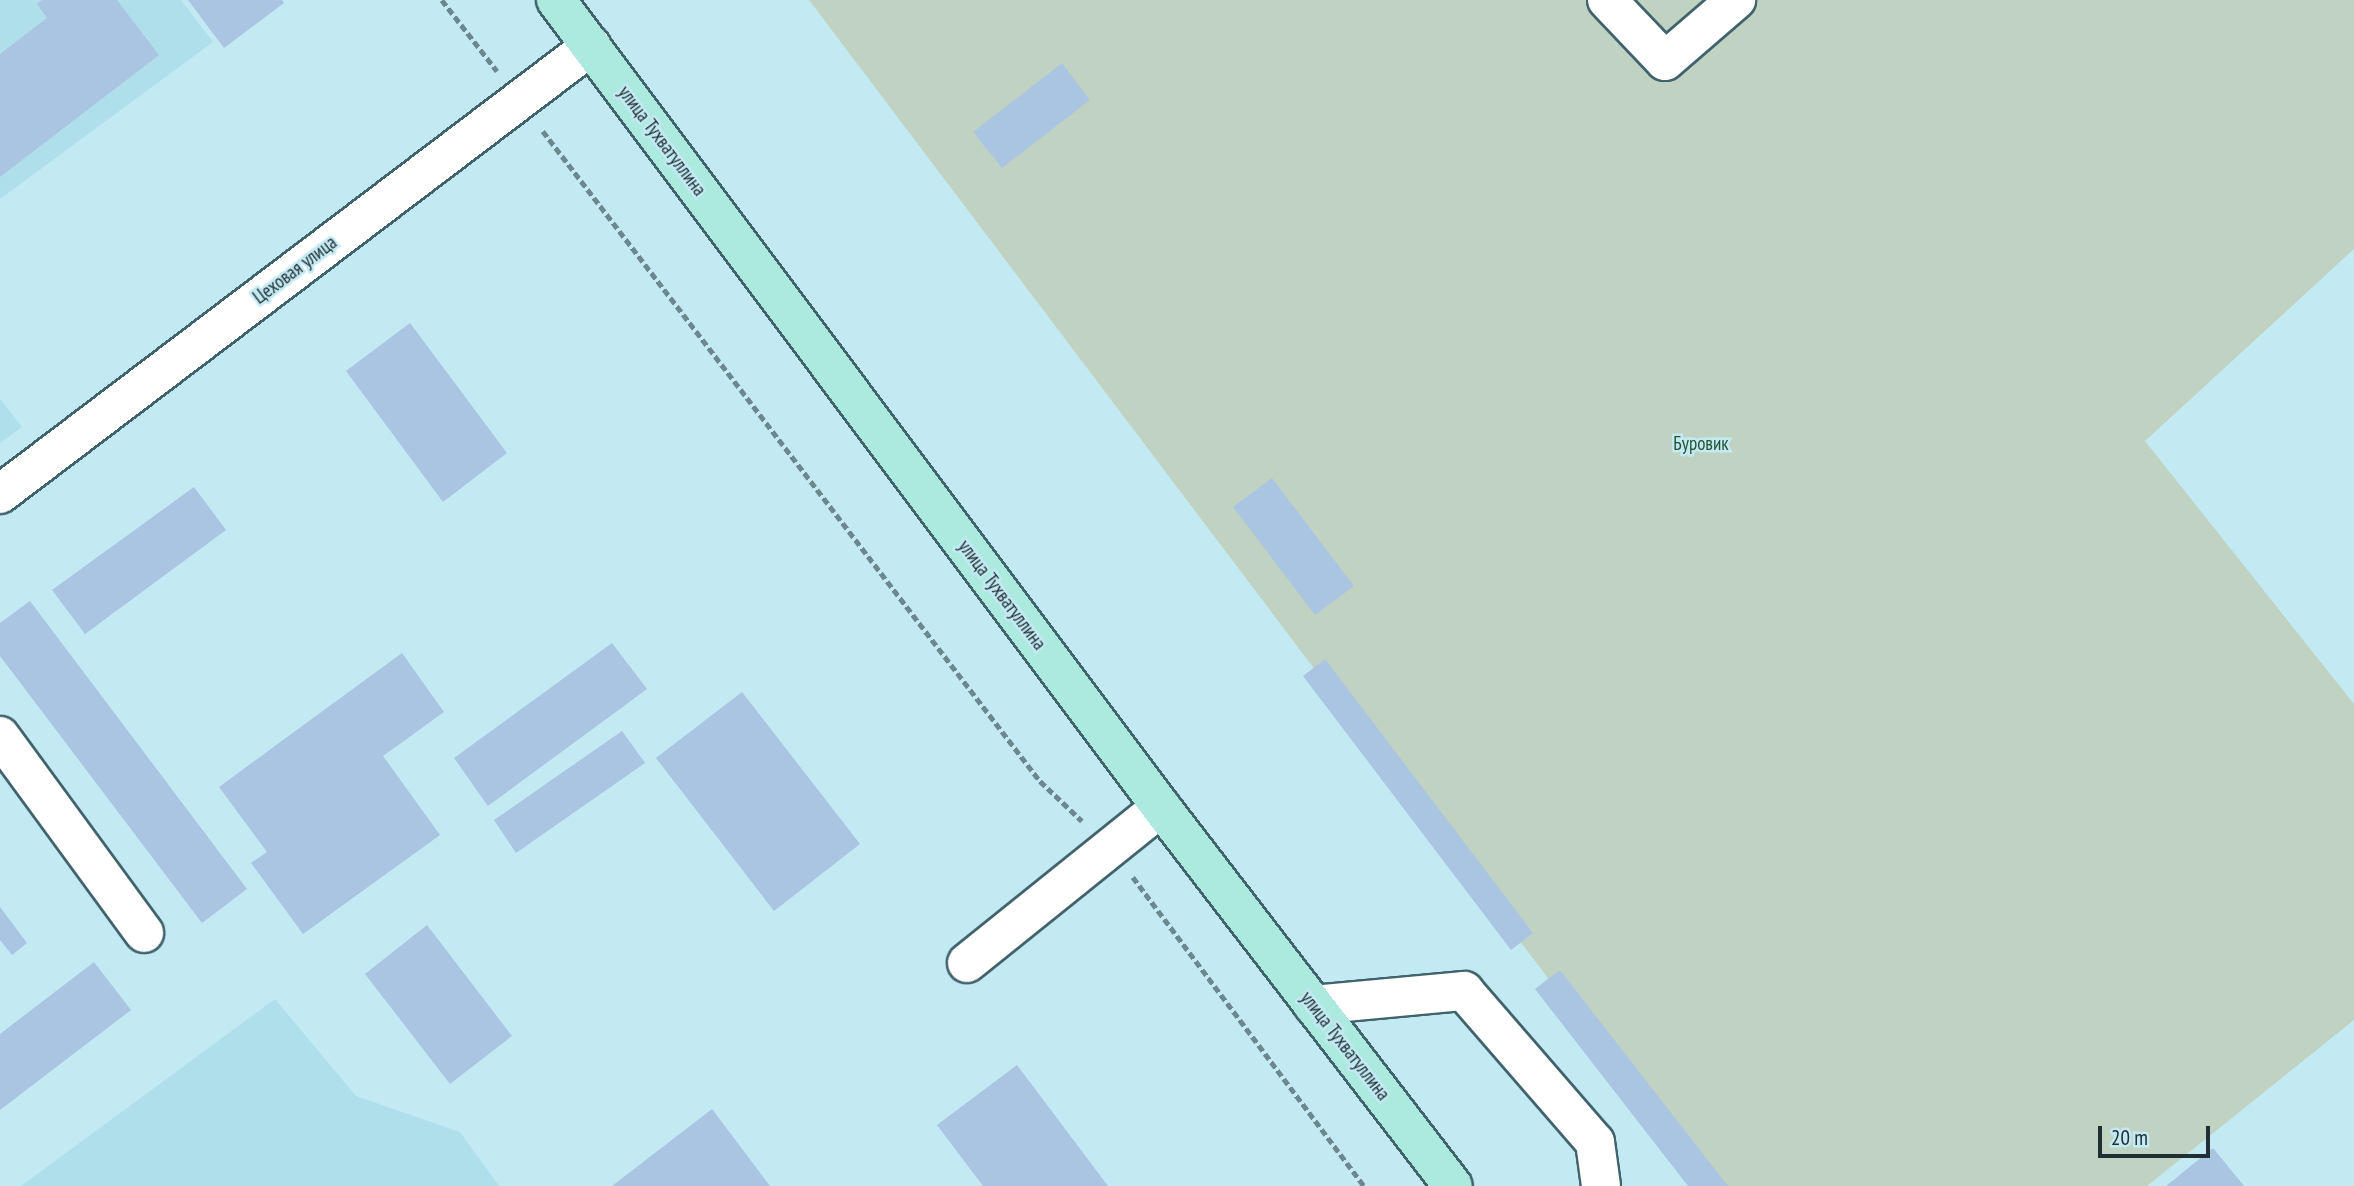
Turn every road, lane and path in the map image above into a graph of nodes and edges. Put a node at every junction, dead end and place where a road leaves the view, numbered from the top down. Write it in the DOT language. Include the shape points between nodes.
graph roads {
  1 [pos="442,0"];
  2 [pos="556,0"];
  3 [pos="1607,0"];
  4 [pos="1736,0"];
  5 [pos="591,46"];
  6 [pos="520,99"];
  7 [pos="0,494"];
  8 [pos="0,736"];
  9 [pos="1161,807"];
  10 [pos="1111,848"];
  11 [pos="144,933"];
  12 [pos="967,963"];
  13 [pos="1313,1005"];
  14 [pos="1442,1182"];
  15 [pos="1364,1186"];
  16 [pos="1601,1186"];
  1 -- 6 [label="path"];
  2 -- 5 [label="main road, улица Тухватуллина"];
  3 -- 4 [label="street" via="1665,61"];
  5 -- 6 [label="street, Цеховая улица"];
  5 -- 9 [label="main road, улица Тухватуллина"];
  6 -- 7 [label="street, Цеховая улица"];
  6 -- 10 [label="path" via="1040,781"];
  8 -- 11 [label="street"];
  9 -- 10 [label="street"];
  9 -- 13 [label="main road, улица Тухватуллина"];
  10 -- 12 [label="street"];
  10 -- 15 [label="path"];
  13 -- 14 [label="main road, улица Тухватуллина"];
  13 -- 16 [label="street" via="1464,991 1595,1142"];
}
